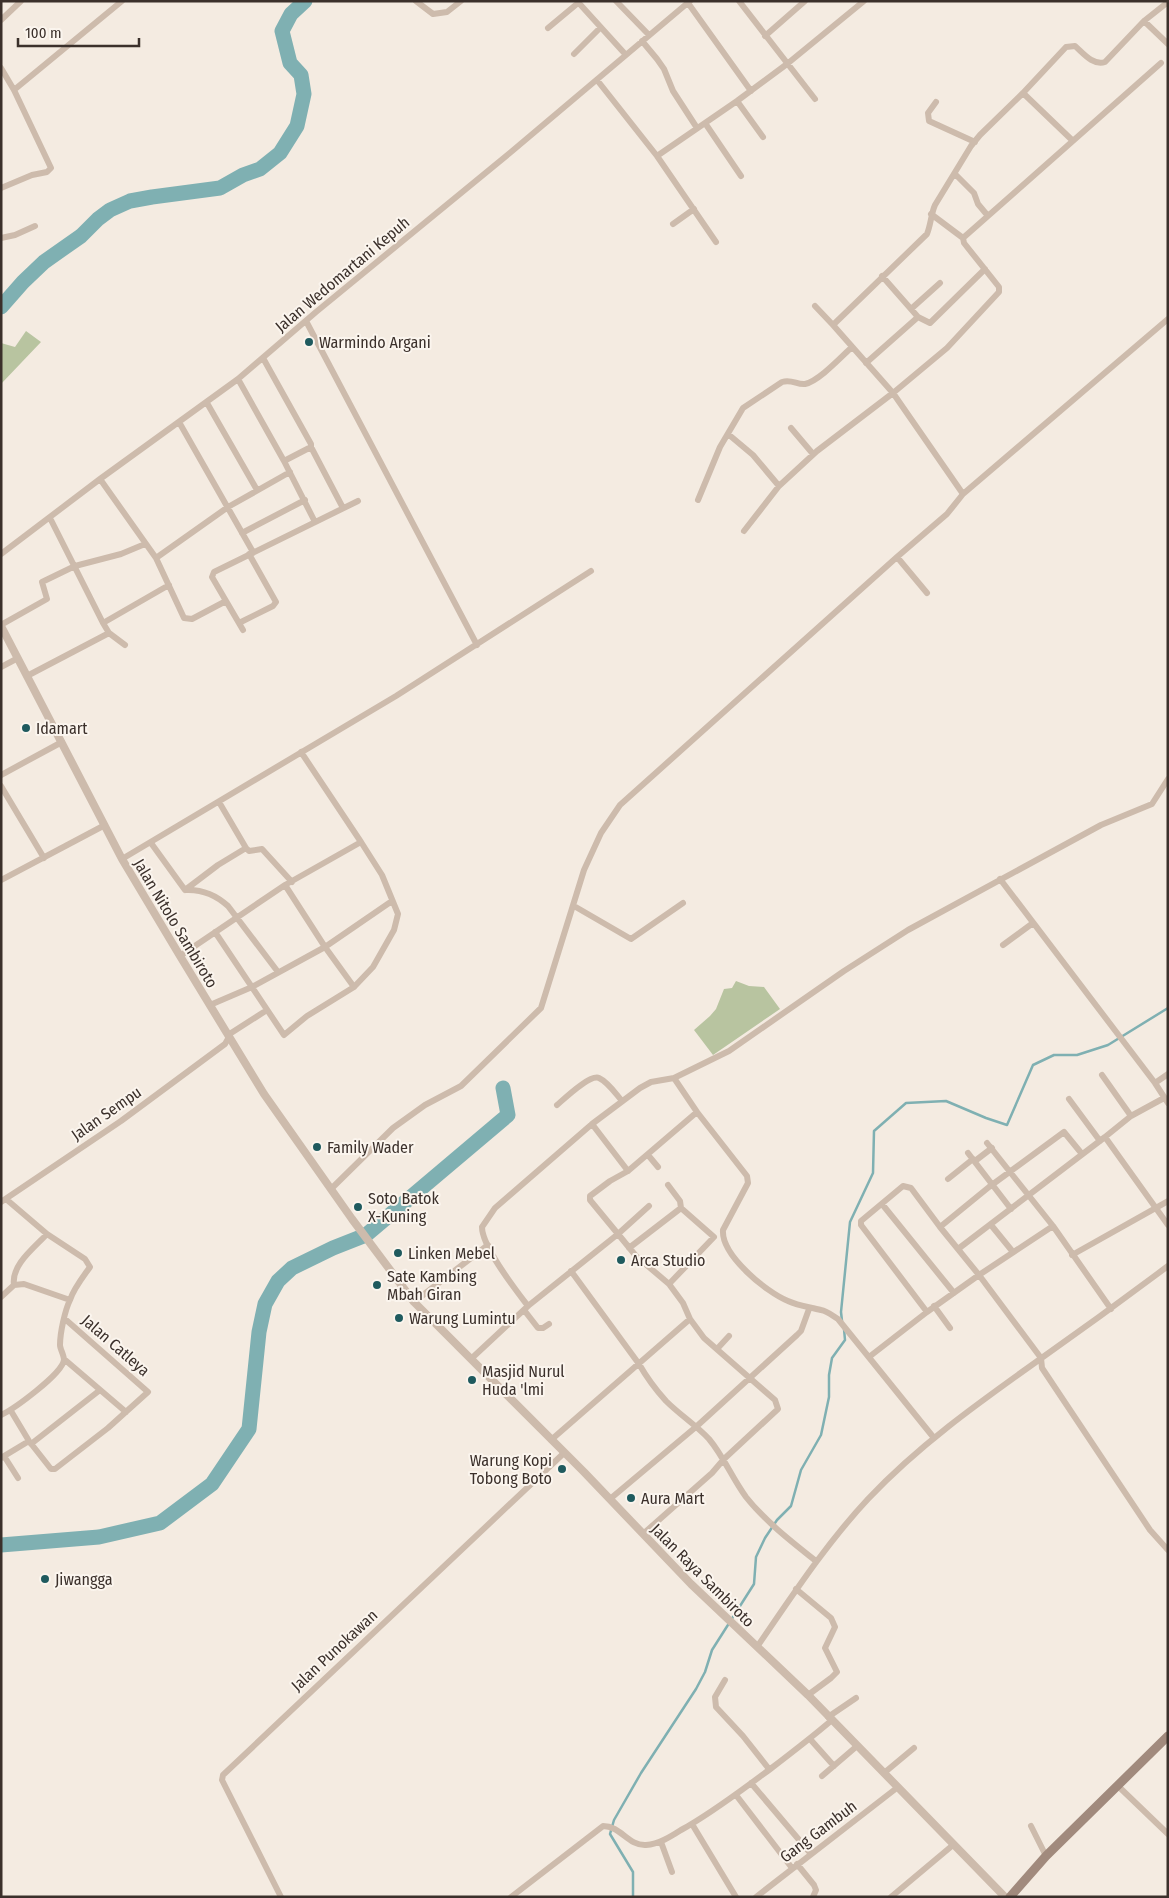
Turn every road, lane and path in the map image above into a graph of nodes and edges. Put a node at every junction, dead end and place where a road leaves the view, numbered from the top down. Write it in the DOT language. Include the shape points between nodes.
graph roads {
  1 [pos="21,1"];
  2 [pos="122,1"];
  3 [pos="416,1"];
  4 [pos="461,1"];
  5 [pos="616,1"];
  6 [pos="739,1"];
  7 [pos="805,1"];
  8 [pos="864,1"];
  9 [pos="577,2"];
  10 [pos="689,2"];
  11 [pos="1168,2"];
  12 [pos="1,20"];
  13 [pos="1144,21"];
  14 [pos="548,28"];
  15 [pos="600,28"];
  16 [pos="649,34"];
  17 [pos="765,36"];
  18 [pos="642,41"];
  19 [pos="1168,44"];
  20 [pos="574,54"];
  21 [pos="626,55"];
  22 [pos="1161,63"];
  23 [pos="787,64"];
  24 [pos="1,68"];
  25 [pos="597,80"];
  26 [pos="14,90"];
  27 [pos="751,90"];
  28 [pos="1023,93"];
  29 [pos="815,99"];
  30 [pos="738,101"];
  31 [pos="936,102"];
  32 [pos="705,123"];
  33 [pos="697,128"];
  34 [pos="763,137"];
  35 [pos="1073,141"];
  36 [pos="975,142"];
  37 [pos="657,156"];
  38 [pos="955,174"];
  39 [pos="741,176"];
  40 [pos="1,188"];
  41 [pos="694,209"];
  42 [pos="932,214"];
  43 [pos="988,216"];
  44 [pos="673,224"];
  45 [pos="35,226"];
  46 [pos="1,238"];
  47 [pos="963,238"];
  48 [pos="716,242"];
  49 [pos="985,270"];
  50 [pos="882,276"];
  51 [pos="940,283"];
  52 [pos="814,306"];
  53 [pos="911,309"];
  54 [pos="918,317"];
  55 [pos="1168,319"];
  56 [pos="306,320"];
  57 [pos="833,325"];
  58 [pos="852,347"];
  59 [pos="263,358"];
  60 [pos="866,363"];
  61 [pos="238,379"];
  62 [pos="893,393"];
  63 [pos="207,403"];
  64 [pos="179,422"];
  65 [pos="791,428"];
  66 [pos="728,434"];
  67 [pos="311,447"];
  68 [pos="813,454"];
  69 [pos="284,461"];
  70 [pos="290,472"];
  71 [pos="100,479"];
  72 [pos="779,486"];
  73 [pos="258,490"];
  74 [pos="963,494"];
  75 [pos="304,500"];
  76 [pos="698,500"];
  77 [pos="358,501"];
  78 [pos="228,507"];
  79 [pos="344,508"];
  80 [pos="50,518"];
  81 [pos="315,522"];
  82 [pos="744,531"];
  83 [pos="242,533"];
  84 [pos="145,544"];
  85 [pos="251,553"];
  86 [pos="1,554"];
  87 [pos="897,557"];
  88 [pos="156,558"];
  89 [pos="75,566"];
  90 [pos="591,571"];
  91 [pos="169,586"];
  92 [pos="927,593"];
  93 [pos="226,601"];
  94 [pos="103,623"];
  95 [pos="239,623"];
  96 [pos="1,626"];
  97 [pos="243,630"];
  98 [pos="110,633"];
  99 [pos="125,644"];
  100 [pos="477,645"];
  101 [pos="18,658"];
  102 [pos="1,667"];
  103 [pos="27,676"];
  104 [pos="62,742"];
  105 [pos="301,752"];
  106 [pos="1,775"];
  107 [pos="1168,779"];
  108 [pos="1,786"];
  109 [pos="219,802"];
  110 [pos="105,825"];
  111 [pos="361,842"];
  112 [pos="151,843"];
  113 [pos="246,848"];
  114 [pos="44,858"];
  115 [pos="122,859"];
  116 [pos="1000,879"];
  117 [pos="1,880"];
  118 [pos="292,882"];
  119 [pos="285,886"];
  120 [pos="185,890"];
  121 [pos="392,901"];
  122 [pos="683,903"];
  123 [pos="574,906"];
  124 [pos="237,917"];
  125 [pos="1033,923"];
  126 [pos="215,932"];
  127 [pos="1003,945"];
  128 [pos="325,947"];
  129 [pos="180,956"];
  130 [pos="278,972"];
  131 [pos="252,987"];
  132 [pos="354,987"];
  133 [pos="210,1005"];
  134 [pos="267,1010"];
  135 [pos="229,1036"];
  136 [pos="225,1044"];
  137 [pos="234,1045"];
  138 [pos="1168,1074"];
  139 [pos="1102,1075"];
  140 [pos="674,1078"];
  141 [pos="1155,1083"];
  142 [pos="1069,1099"];
  143 [pos="622,1101"];
  144 [pos="1166,1101"];
  145 [pos="557,1106"];
  146 [pos="697,1112"];
  147 [pos="1131,1116"];
  148 [pos="592,1124"];
  149 [pos="1103,1139"];
  150 [pos="968,1153"];
  151 [pos="1082,1154"];
  152 [pos="648,1156"];
  153 [pos="974,1160"];
  154 [pos="658,1167"];
  155 [pos="628,1171"];
  156 [pos="1010,1172"];
  157 [pos="948,1179"];
  158 [pos="668,1185"];
  159 [pos="993,1185"];
  160 [pos="331,1189"];
  161 [pos="1029,1196"];
  162 [pos="4,1201"];
  163 [pos="1168,1201"];
  164 [pos="882,1204"];
  165 [pos="649,1206"];
  166 [pos="681,1208"];
  167 [pos="1155,1208"];
  168 [pos="1011,1209"];
  169 [pos="352,1219"];
  170 [pos="991,1225"];
  171 [pos="1053,1226"];
  172 [pos="1168,1226"];
  173 [pos="940,1227"];
  174 [pos="723,1233"];
  175 [pos="47,1234"];
  176 [pos="618,1234"];
  177 [pos="714,1237"];
  178 [pos="488,1245"];
  179 [pos="629,1248"];
  180 [pos="958,1249"];
  181 [pos="1013,1252"];
  182 [pos="1072,1255"];
  183 [pos="1168,1266"];
  184 [pos="571,1271"];
  185 [pos="980,1275"];
  186 [pos="669,1284"];
  187 [pos="14,1286"];
  188 [pos="954,1292"];
  189 [pos="1,1298"];
  190 [pos="70,1300"];
  191 [pos="414,1302"];
  192 [pos="934,1306"];
  193 [pos="526,1308"];
  194 [pos="809,1308"];
  195 [pos="1111,1309"];
  196 [pos="926,1312"];
  197 [pos="65,1319"];
  198 [pos="690,1319"];
  199 [pos="549,1324"];
  200 [pos="950,1328"];
  201 [pos="729,1336"];
  202 [pos="716,1348"];
  203 [pos="869,1357"];
  204 [pos="472,1358"];
  205 [pos="1041,1358"];
  206 [pos="64,1359"];
  207 [pos="639,1364"];
  208 [pos="750,1379"];
  209 [pos="100,1390"];
  210 [pos="11,1411"];
  211 [pos="126,1412"];
  212 [pos="1,1415"];
  213 [pos="697,1426"];
  214 [pos="934,1438"];
  215 [pos="552,1440"];
  216 [pos="30,1442"];
  217 [pos="564,1453"];
  218 [pos="2,1457"];
  219 [pos="724,1459"];
  220 [pos="18,1478"];
  221 [pos="610,1499"];
  222 [pos="642,1534"];
  223 [pos="1168,1550"];
  224 [pos="816,1562"];
  225 [pos="796,1589"];
  226 [pos="758,1648"];
  227 [pos="725,1680"];
  228 [pos="808,1696"];
  229 [pos="856,1698"];
  230 [pos="830,1719"];
  231 [pos="1168,1736"];
  232 [pos="810,1739"];
  233 [pos="857,1746"];
  234 [pos="914,1748"];
  235 [pos="834,1766"];
  236 [pos="769,1769"];
  237 [pos="884,1773"];
  238 [pos="822,1776"];
  239 [pos="751,1783"];
  240 [pos="1118,1786"];
  241 [pos="898,1787"];
  242 [pos="736,1795"];
  243 [pos="692,1824"];
  244 [pos="1031,1826"];
  245 [pos="1168,1834"];
  246 [pos="661,1842"];
  247 [pos="954,1845"];
  248 [pos="811,1854"];
  249 [pos="1046,1856"];
  250 [pos="794,1866"];
  251 [pos="672,1872"];
  252 [pos="281,1897"];
  253 [pos="511,1897"];
  254 [pos="736,1897"];
  255 [pos="756,1897"];
  256 [pos="813,1897"];
  257 [pos="891,1897"];
  258 [pos="1005,1897"];
  259 [pos="1010,1897"];
  1 -- 12 [label="street"];
  2 -- 26 [label="street"];
  3 -- 4 [label="street" via="436,14 447,12"];
  5 -- 16 [label="street"];
  6 -- 17 [label="street"];
  7 -- 17 [label="street"];
  8 -- 23 [label="street"];
  9 -- 14 [label="street"];
  9 -- 15 [label="street"];
  10 -- 16 [label="street, Jalan Wedomartani Kepuh"];
  10 -- 27 [label="street"];
  11 -- 13 [label="street"];
  13 -- 19 [label="street"];
  13 -- 28 [label="street" via="1100,64 1075,46 1066,47"];
  15 -- 20 [label="street"];
  15 -- 21 [label="street"];
  16 -- 18 [label="street, Jalan Wedomartani Kepuh"];
  17 -- 23 [label="street"];
  18 -- 21 [label="street, Jalan Wedomartani Kepuh"];
  18 -- 33 [label="street" via="661,64 673,91"];
  21 -- 25 [label="street, Jalan Wedomartani Kepuh"];
  22 -- 35 [label="street"];
  23 -- 27 [label="street"];
  23 -- 29 [label="street"];
  24 -- 26 [label="street"];
  25 -- 37 [label="street"];
  25 -- 56 [label="street, Jalan Wedomartani Kepuh"];
  26 -- 40 [label="street" via="51,168"];
  27 -- 30 [label="street"];
  28 -- 35 [label="street"];
  28 -- 36 [label="street"];
  30 -- 32 [label="street"];
  30 -- 34 [label="street"];
  31 -- 36 [label="street" via="928,113 929,120"];
  32 -- 33 [label="street"];
  32 -- 39 [label="street"];
  33 -- 37 [label="street"];
  35 -- 43 [label="street"];
  36 -- 38 [label="street"];
  37 -- 41 [label="street"];
  38 -- 42 [label="street"];
  38 -- 43 [label="street" via="974,193"];
  41 -- 44 [label="street"];
  41 -- 48 [label="street"];
  42 -- 47 [label="street"];
  42 -- 50 [label="street" via="927,234"];
  43 -- 47 [label="street"];
  45 -- 46 [label="street"];
  47 -- 49 [label="street"];
  49 -- 54 [label="street" via="932,322"];
  49 -- 62 [label="street" via="999,287 999,292 947,348"];
  50 -- 53 [label="street"];
  50 -- 57 [label="street"];
  51 -- 53 [label="street"];
  52 -- 57 [label="street"];
  53 -- 54 [label="street"];
  54 -- 60 [label="street"];
  55 -- 74 [label="street"];
  56 -- 59 [label="street, Jalan Wedomartani Kepuh"];
  56 -- 100 [label="street"];
  57 -- 58 [label="street"];
  58 -- 60 [label="street"];
  58 -- 66 [label="street" via="813,380 800,384 789,380 782,382 746,405"];
  59 -- 61 [label="street, Jalan Wedomartani Kepuh"];
  59 -- 67 [label="street"];
  60 -- 62 [label="street"];
  61 -- 63 [label="street, Jalan Wedomartani Kepuh"];
  61 -- 69 [label="street"];
  62 -- 68 [label="street"];
  62 -- 74 [label="street"];
  63 -- 64 [label="street, Jalan Wedomartani Kepuh"];
  63 -- 73 [label="street"];
  64 -- 71 [label="street, Jalan Wedomartani Kepuh"];
  64 -- 78 [label="street"];
  65 -- 68 [label="street"];
  66 -- 72 [label="street" via="753,455"];
  66 -- 76 [label="street"];
  67 -- 69 [label="street"];
  67 -- 79 [label="street"];
  68 -- 72 [label="street"];
  69 -- 70 [label="street"];
  70 -- 73 [label="street"];
  70 -- 75 [label="street"];
  71 -- 80 [label="street, Jalan Wedomartani Kepuh"];
  71 -- 84 [label="street"];
  72 -- 82 [label="street"];
  73 -- 78 [label="street"];
  74 -- 87 [label="street" via="952,510"];
  75 -- 81 [label="street"];
  75 -- 83 [label="street"];
  77 -- 79 [label="street"];
  78 -- 83 [label="street"];
  78 -- 88 [label="street"];
  79 -- 81 [label="street"];
  80 -- 86 [label="street, Jalan Wedomartani Kepuh"];
  80 -- 89 [label="street"];
  81 -- 85 [label="street"];
  83 -- 85 [label="street"];
  84 -- 88 [label="street"];
  84 -- 89 [label="street" via="122,554"];
  85 -- 93 [label="street" via="212,575"];
  85 -- 95 [label="street" via="276,602"];
  87 -- 92 [label="street"];
  87 -- 123 [label="street" via="620,805 600,833 584,870"];
  88 -- 91 [label="street"];
  89 -- 94 [label="street"];
  89 -- 96 [label="street" via="42,582 47,599"];
  90 -- 100 [label="street"];
  91 -- 93 [label="street" via="184,618 192,619"];
  91 -- 94 [label="street"];
  93 -- 95 [label="street"];
  94 -- 98 [label="street"];
  95 -- 97 [label="street"];
  96 -- 101 [label="street, Jalan Nitolo Sambiroto"];
  98 -- 99 [label="street"];
  98 -- 103 [label="street"];
  100 -- 105 [label="street"];
  101 -- 102 [label="street"];
  101 -- 103 [label="street, Jalan Nitolo Sambiroto"];
  103 -- 104 [label="street, Jalan Nitolo Sambiroto"];
  104 -- 106 [label="street"];
  104 -- 110 [label="street, Jalan Nitolo Sambiroto"];
  105 -- 109 [label="street"];
  105 -- 111 [label="street"];
  107 -- 116 [label="street" via="1148,807 1101,825"];
  108 -- 114 [label="street"];
  109 -- 112 [label="street"];
  109 -- 113 [label="street"];
  110 -- 114 [label="street"];
  110 -- 115 [label="street, Jalan Nitolo Sambiroto"];
  111 -- 118 [label="street"];
  111 -- 121 [label="street" via="382,875"];
  112 -- 115 [label="street"];
  112 -- 120 [label="street"];
  113 -- 118 [label="street" via="250,851 262,849"];
  113 -- 120 [label="street"];
  114 -- 117 [label="street"];
  115 -- 129 [label="street, Jalan Nitolo Sambiroto"];
  116 -- 125 [label="street"];
  116 -- 140 [label="street" via="871,953 729,1051"];
  118 -- 119 [label="street"];
  119 -- 124 [label="street"];
  119 -- 128 [label="street"];
  120 -- 124 [label="street" via="197,890 221,900"];
  121 -- 128 [label="street"];
  121 -- 132 [label="street" via="398,914 394,930 373,967"];
  122 -- 123 [label="street" via="630,939"];
  123 -- 160 [label="street" via="541,1008 461,1086 425,1105 393,1128"];
  124 -- 126 [label="street"];
  124 -- 130 [label="street"];
  125 -- 127 [label="street"];
  125 -- 141 [label="street"];
  126 -- 129 [label="street"];
  126 -- 131 [label="street"];
  128 -- 130 [label="street"];
  128 -- 132 [label="street"];
  129 -- 133 [label="street, Jalan Nitolo Sambiroto"];
  130 -- 131 [label="street"];
  131 -- 133 [label="street"];
  131 -- 134 [label="street"];
  132 -- 134 [label="street" via="307,1016 284,1035"];
  133 -- 135 [label="street, Jalan Nitolo Sambiroto"];
  134 -- 135 [label="street"];
  135 -- 136 [label="street, Jalan Sempu"];
  135 -- 137 [label="street, Jalan Nitolo Sambiroto"];
  136 -- 137 [label="street"];
  136 -- 162 [label="street, Jalan Sempu" via="121,1121"];
  137 -- 160 [label="street, Jalan Nitolo Sambiroto"];
  138 -- 141 [label="street"];
  139 -- 147 [label="street"];
  140 -- 143 [label="street" via="651,1082"];
  140 -- 146 [label="street"];
  141 -- 144 [label="street"];
  142 -- 149 [label="street"];
  143 -- 145 [label="street" via="605,1082 594,1078"];
  143 -- 148 [label="street"];
  144 -- 147 [label="street"];
  146 -- 152 [label="street"];
  146 -- 174 [label="street" via="747,1176 748,1183"];
  147 -- 149 [label="street"];
  148 -- 155 [label="street"];
  148 -- 178 [label="street" via="495,1208 482,1227"];
  149 -- 151 [label="street"];
  149 -- 167 [label="street"];
  150 -- 153 [label="street"];
  151 -- 156 [label="street" via="1064,1132"];
  151 -- 161 [label="street"];
  152 -- 154 [label="street"];
  152 -- 155 [label="street"];
  153 -- 156 [label="street" via="989,1146"];
  153 -- 157 [label="street"];
  153 -- 159 [label="street"];
  155 -- 176 [label="street" via="590,1196"];
  156 -- 159 [label="street"];
  156 -- 161 [label="street"];
  158 -- 166 [label="street" via="680,1201"];
  159 -- 168 [label="street"];
  159 -- 173 [label="street"];
  160 -- 169 [label="street, Jalan Nitolo Sambiroto"];
  161 -- 168 [label="street"];
  161 -- 171 [label="street"];
  162 -- 175 [label="street"];
  163 -- 167 [label="street"];
  164 -- 173 [label="street" via="904,1186 911,1188"];
  164 -- 188 [label="street"];
  164 -- 196 [label="street" via="861,1221 861,1225"];
  165 -- 176 [label="street"];
  166 -- 177 [label="street"];
  166 -- 179 [label="street"];
  167 -- 172 [label="street"];
  167 -- 182 [label="street"];
  168 -- 170 [label="street"];
  169 -- 191 [label="street, Jalan Raya Sambiroto"];
  170 -- 180 [label="street"];
  170 -- 181 [label="street"];
  171 -- 181 [label="street"];
  171 -- 182 [label="street"];
  173 -- 180 [label="street"];
  174 -- 177 [label="street"];
  174 -- 194 [label="street" via="724,1242 744,1269 786,1301"];
  175 -- 187 [label="street" via="18,1267"];
  175 -- 190 [label="street" via="85,1259 90,1267"];
  176 -- 179 [label="street"];
  176 -- 184 [label="street"];
  177 -- 186 [label="street"];
  178 -- 191 [label="street"];
  178 -- 193 [label="street"];
  179 -- 186 [label="street"];
  180 -- 185 [label="street"];
  181 -- 185 [label="street"];
  182 -- 195 [label="street"];
  183 -- 195 [label="street"];
  184 -- 193 [label="street"];
  184 -- 207 [label="street"];
  185 -- 188 [label="street"];
  185 -- 205 [label="street"];
  186 -- 198 [label="street"];
  187 -- 189 [label="street"];
  187 -- 190 [label="street" via="24,1284"];
  188 -- 192 [label="street"];
  190 -- 197 [label="street"];
  191 -- 204 [label="street, Jalan Raya Sambiroto"];
  192 -- 196 [label="street"];
  192 -- 200 [label="street"];
  193 -- 199 [label="street" via="538,1328"];
  193 -- 204 [label="street"];
  194 -- 203 [label="street" via="823,1310 838,1319"];
  194 -- 208 [label="street" via="801,1331"];
  195 -- 205 [label="street"];
  196 -- 203 [label="street"];
  197 -- 206 [label="street" via="60,1344"];
  197 -- 211 [label="street, Jalan Catleya" via="148,1390"];
  198 -- 202 [label="street"];
  198 -- 207 [label="street"];
  201 -- 202 [label="street"];
  202 -- 208 [label="street"];
  203 -- 214 [label="street"];
  204 -- 215 [label="street, Jalan Raya Sambiroto"];
  205 -- 214 [label="street"];
  205 -- 223 [label="street" via="1042,1368 1104,1463 1150,1530"];
  206 -- 209 [label="street"];
  206 -- 210 [label="street" via="43,1386"];
  207 -- 213 [label="street" via="667,1402"];
  207 -- 215 [label="street"];
  208 -- 213 [label="street"];
  208 -- 219 [label="street" via="775,1400 778,1408"];
  209 -- 211 [label="street"];
  209 -- 216 [label="street"];
  210 -- 212 [label="street"];
  210 -- 216 [label="street"];
  211 -- 216 [label="street" via="54,1469 46,1464"];
  213 -- 219 [label="street"];
  213 -- 221 [label="street"];
  214 -- 224 [label="street" via="869,1498"];
  215 -- 217 [label="street, Jalan Raya Sambiroto"];
  216 -- 218 [label="street"];
  217 -- 221 [label="street, Jalan Raya Sambiroto"];
  217 -- 252 [label="street, Jalan Punokawan" via="223,1775 222,1780"];
  218 -- 220 [label="street"];
  219 -- 222 [label="street"];
  219 -- 224 [label="street" via="746,1496"];
  221 -- 222 [label="street, Jalan Raya Sambiroto"];
  222 -- 226 [label="street, Jalan Raya Sambiroto"];
  224 -- 225 [label="street"];
  225 -- 226 [label="street"];
  225 -- 228 [label="street" via="831,1618 836,1627 825,1648 837,1672"];
  226 -- 228 [label="street, Jalan Raya Sambiroto"];
  227 -- 236 [label="street" via="715,1697 716,1707"];
  228 -- 230 [label="street, Jalan Raya Sambiroto"];
  229 -- 230 [label="street"];
  230 -- 232 [label="street"];
  230 -- 233 [label="street, Jalan Raya Sambiroto"];
  231 -- 240 [label="main road"];
  232 -- 235 [label="street"];
  232 -- 236 [label="street"];
  233 -- 235 [label="street"];
  233 -- 237 [label="street, Jalan Raya Sambiroto"];
  234 -- 237 [label="street"];
  235 -- 238 [label="street"];
  236 -- 239 [label="street"];
  237 -- 241 [label="street, Jalan Raya Sambiroto"];
  239 -- 242 [label="street"];
  239 -- 248 [label="street"];
  240 -- 245 [label="street"];
  240 -- 249 [label="main road"];
  241 -- 247 [label="street, Jalan Raya Sambiroto"];
  241 -- 248 [label="street, Gang Gambuh"];
  242 -- 243 [label="street"];
  242 -- 250 [label="street"];
  243 -- 246 [label="street"];
  243 -- 254 [label="street"];
  244 -- 249 [label="street"];
  246 -- 251 [label="street"];
  246 -- 253 [label="street" via="639,1845 612,1827 603,1826"];
  247 -- 257 [label="street"];
  247 -- 258 [label="street, Jalan Raya Sambiroto"];
  248 -- 250 [label="street, Gang Gambuh"];
  249 -- 259 [label="main road"];
  250 -- 255 [label="street, Gang Gambuh"];
  250 -- 256 [label="street" via="814,1885"];
}
